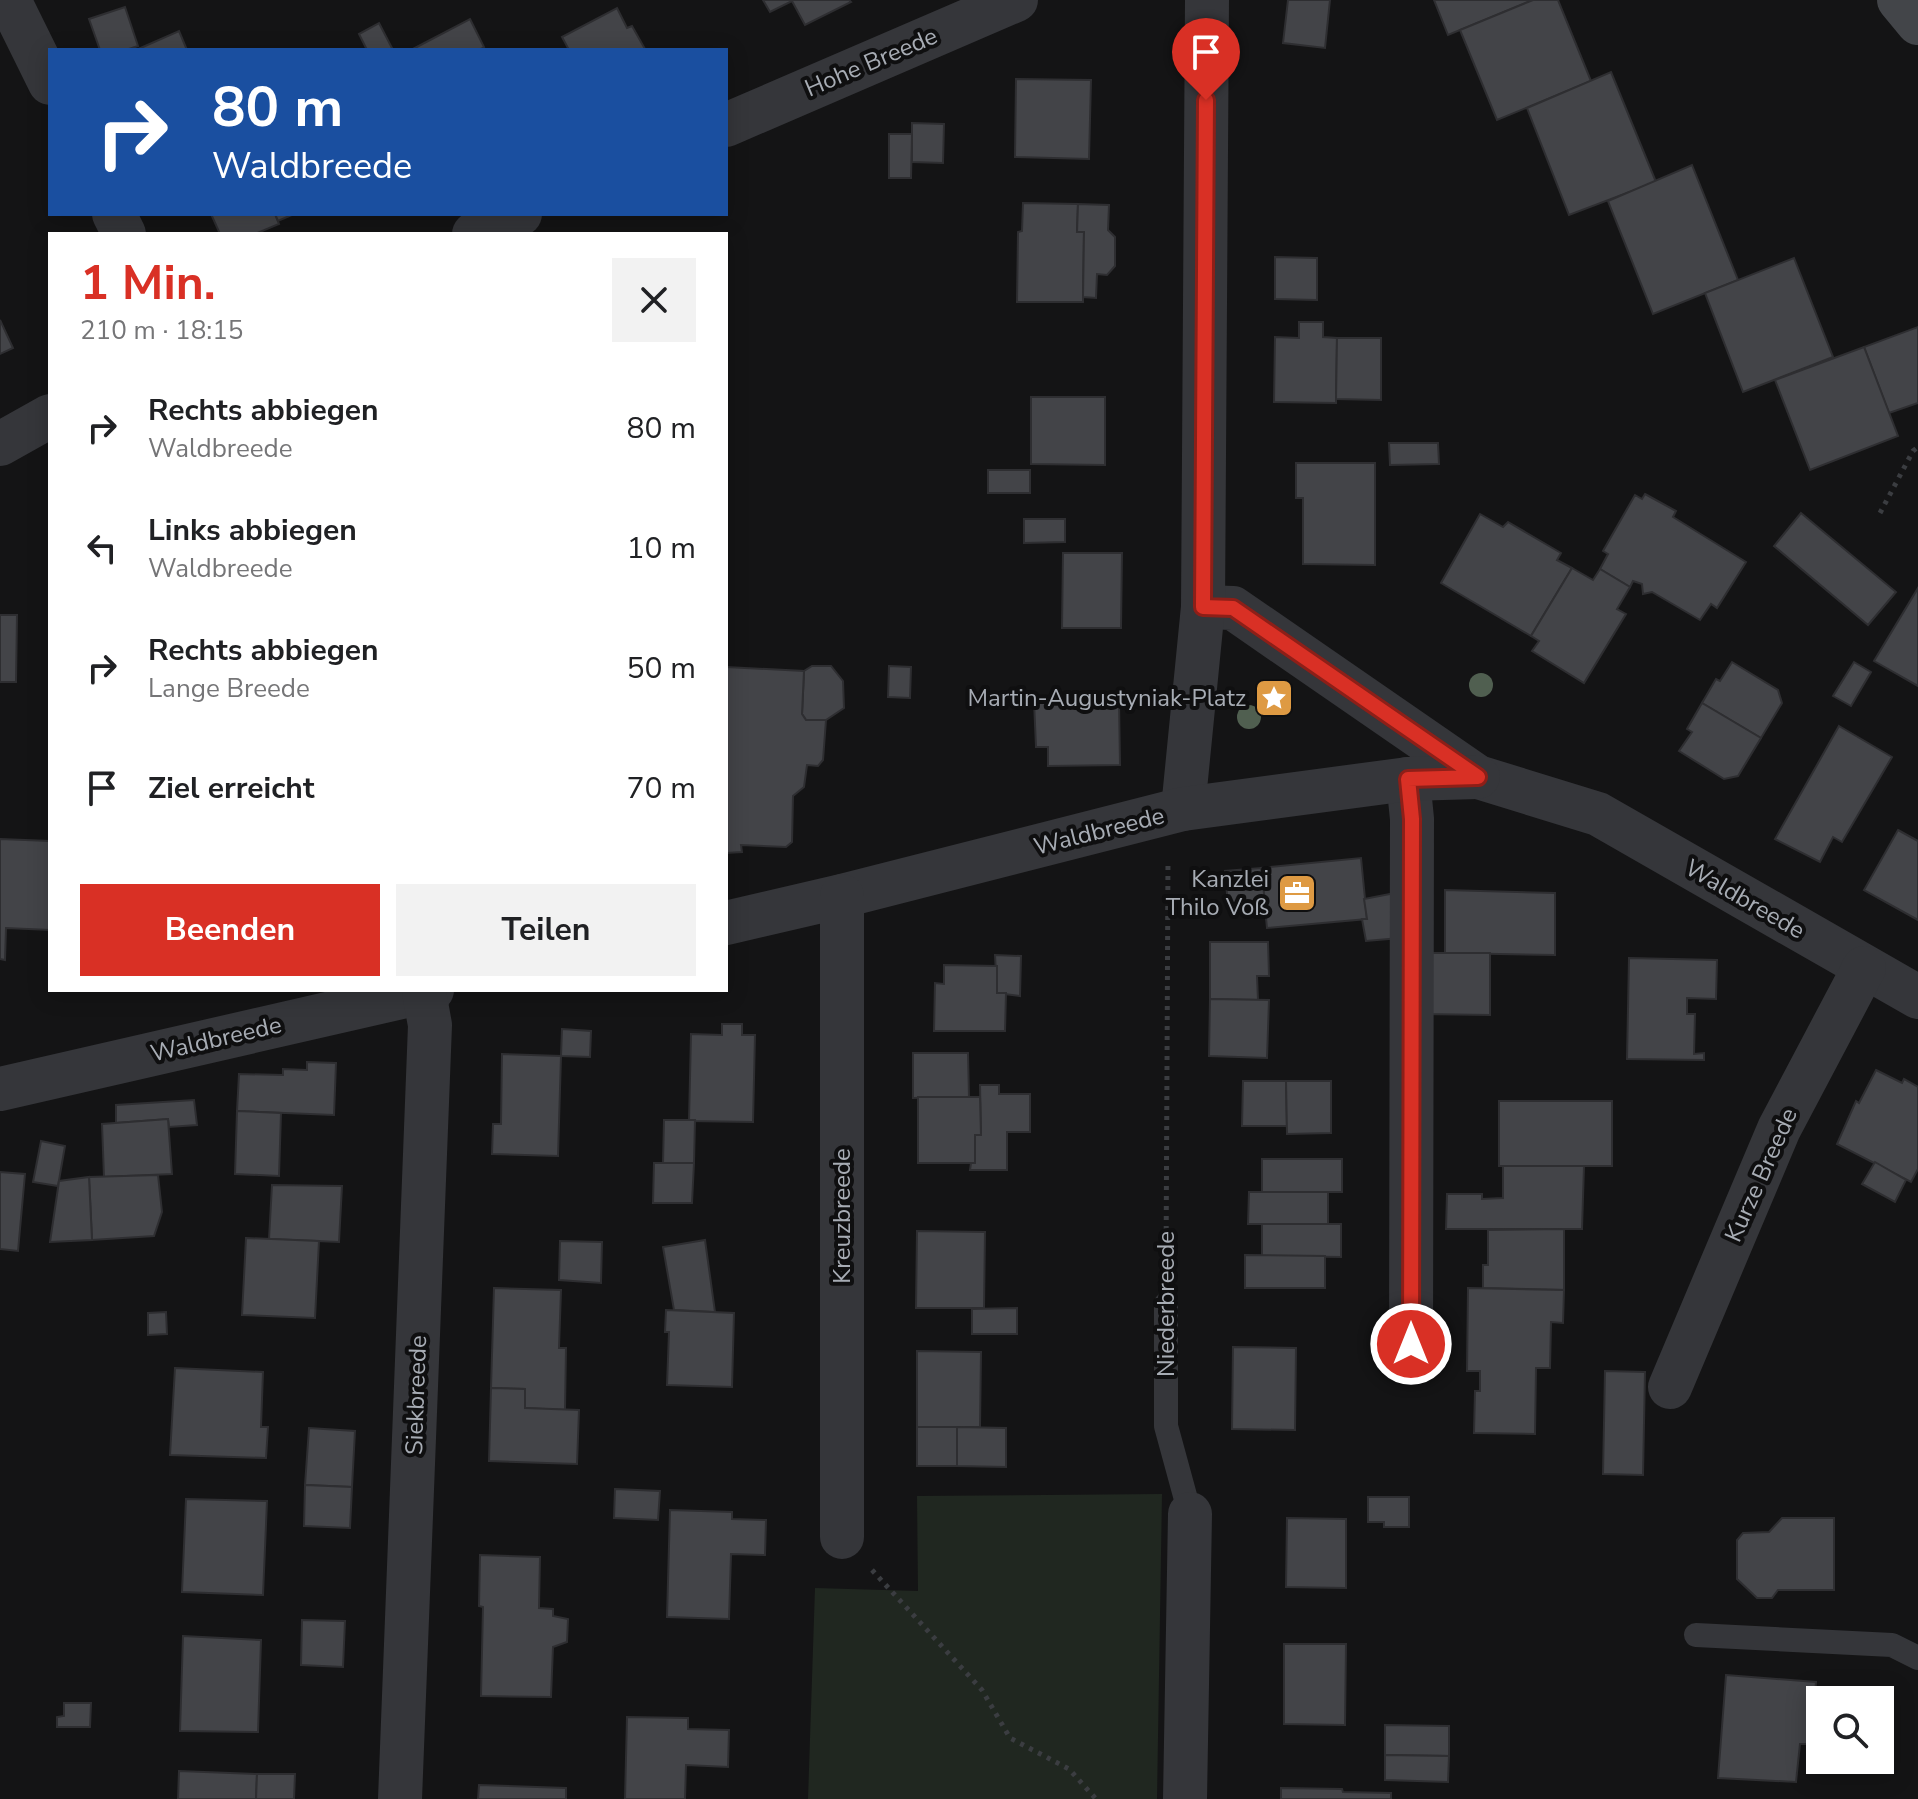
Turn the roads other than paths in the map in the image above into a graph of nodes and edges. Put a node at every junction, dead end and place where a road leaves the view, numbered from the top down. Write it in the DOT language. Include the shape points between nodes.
graph roads {
  1 [pos="9,0"];
  2 [pos="1016,0"];
  3 [pos="1207,0"];
  4 [pos="1899,0"];
  5 [pos="1918,23"];
  6 [pos="48,79"];
  7 [pos="728,124"];
  8 [pos="515,216"];
  9 [pos="479,232"];
  10 [pos="48,417"];
  11 [pos="0,444"];
  12 [pos="1203,607"];
  13 [pos="1478,777"];
  14 [pos="1408,779"];
  15 [pos="1183,809"];
  16 [pos="842,896"];
  17 [pos="728,923"];
  18 [pos="1864,968"];
  19 [pos="424,992"];
  20 [pos="428,992"];
  21 [pos="1918,997"];
  22 [pos="0,1089"];
  23 [pos="1166,1304"];
  24 [pos="1411,1344"];
  25 [pos="1670,1387"];
  26 [pos="1190,1514"];
  27 [pos="842,1537"];
  28 [pos="1696,1635"];
  29 [pos="1918,1658"];
  30 [pos="400,1799"];
  31 [pos="1185,1799"];
  1 -- 6 [label="street"];
  2 -- 7 [label="street, Hohe Breede"];
  3 -- 12 [label="street"];
  4 -- 5 [label="main road"];
  8 -- 9 [label="street"];
  10 -- 11 [label="street"];
  12 -- 13 [label="street, Waldbreede" via="1233,608"];
  12 -- 15 [label="street"];
  13 -- 14 [label="street, Waldbreede"];
  13 -- 18 [label="street, Waldbreede" via="1598,814"];
  14 -- 15 [label="street, Waldbreede"];
  14 -- 24 [label="street"];
  15 -- 16 [label="street, Waldbreede"];
  16 -- 17 [label="street, Waldbreede"];
  16 -- 27 [label="street, Kreuzbreede"];
  18 -- 21 [label="street, Waldbreede"];
  18 -- 25 [label="street, Kurze Breede" via="1779,1129"];
  19 -- 22 [label="street, Waldbreede"];
  20 -- 30 [label="street, Siekbreede"];
  23 -- 26 [label="lane, Niederbreede" via="1166,1426"];
  26 -- 31 [label="street, Niederbreede"];
  28 -- 29 [label="lane" via="1892,1645"];
}
